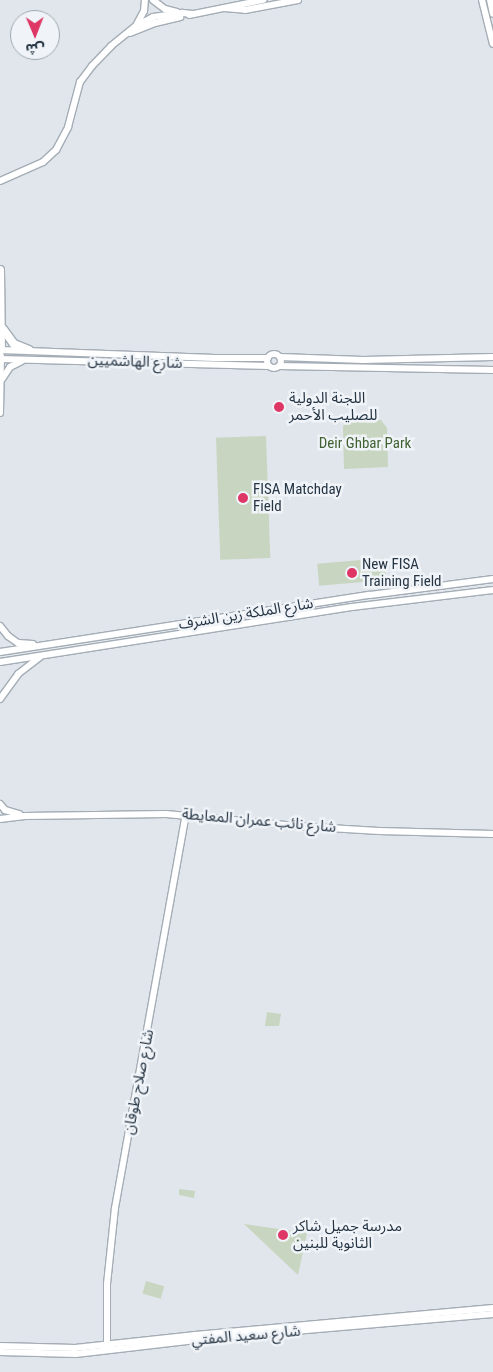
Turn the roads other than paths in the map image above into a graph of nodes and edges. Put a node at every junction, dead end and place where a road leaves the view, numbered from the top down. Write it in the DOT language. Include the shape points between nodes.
graph roads {
  1 [pos="145,0"];
  2 [pos="153,0"];
  3 [pos="263,0"];
  4 [pos="298,0"];
  5 [pos="482,0"];
  6 [pos="490,0"];
  7 [pos="224,8"];
  8 [pos="183,13"];
  9 [pos="192,14"];
  10 [pos="493,14"];
  11 [pos="136,26"];
  12 [pos="126,34"];
  13 [pos="493,44"];
  14 [pos="0,181"];
  15 [pos="0,270"];
  16 [pos="1,326"];
  17 [pos="1,350"];
  18 [pos="29,350"];
  19 [pos="280,357"];
  20 [pos="493,357"];
  21 [pos="268,358"];
  22 [pos="1,359"];
  23 [pos="29,360"];
  24 [pos="269,366"];
  25 [pos="279,366"];
  26 [pos="493,370"];
  27 [pos="1,380"];
  28 [pos="0,413"];
  29 [pos="493,579"];
  30 [pos="493,590"];
  31 [pos="0,626"];
  32 [pos="56,644"];
  33 [pos="0,652"];
  34 [pos="42,656"];
  35 [pos="0,662"];
  36 [pos="0,699"];
  37 [pos="0,804"];
  38 [pos="186,815"];
  39 [pos="25,816"];
  40 [pos="0,819"];
  41 [pos="493,834"];
  42 [pos="493,1308"];
  43 [pos="493,1314"];
  44 [pos="0,1346"];
  45 [pos="106,1346"];
  46 [pos="0,1352"];
  1 -- 11 [label="street" via="143,15"];
  2 -- 8 [label="street" via="165,9"];
  3 -- 7 [label="street"];
  4 -- 7 [label="street" via="245,10"];
  5 -- 13 [label="street"];
  6 -- 10 [label="street"];
  7 -- 9 [label="street"];
  8 -- 9 [label="street"];
  8 -- 11 [label="street" via="158,16"];
  9 -- 12 [label="street"];
  11 -- 12 [label="street"];
  12 -- 14 [label="street" via="96,61 80,82 68,127 56,150 43,162"];
  15 -- 16 [label="main road"];
  16 -- 17 [label="main road"];
  16 -- 18 [label="main road" via="11,341"];
  17 -- 18 [label="street, شارع الهاشميين"];
  17 -- 22 [label="street"];
  18 -- 21 [label="street, شارع الهاشميين"];
  19 -- 20 [label="street" via="363,360"];
  19 -- 21 [label="street" via="273,354"];
  19 -- 25 [label="street"];
  21 -- 24 [label="street"];
  22 -- 23 [label="street, شارع الهاشميين"];
  22 -- 27 [label="street"];
  23 -- 24 [label="street, شارع الهاشميين"];
  23 -- 27 [label="street" via="14,364"];
  24 -- 25 [label="street"];
  25 -- 26 [label="street"];
  27 -- 28 [label="street"];
  29 -- 32 [label="street, شارع الملكة زين الشرف"];
  30 -- 34 [label="street, شارع الملكة زين الشرف" via="357,607"];
  31 -- 32 [label="street" via="18,643"];
  32 -- 33 [label="street, شارع الملكة زين الشرف"];
  34 -- 35 [label="street, شارع الملكة زين الشرف"];
  34 -- 36 [label="street" via="22,670"];
  37 -- 39 [label="street, شارع نائب عمران المعايطة" via="9,812"];
  38 -- 39 [label="street, شارع نائب عمران المعايطة"];
  38 -- 41 [label="street, شارع نائب عمران المعايطة" via="296,826"];
  38 -- 45 [label="street, شارع صلاح طوقان" via="115,1208 108,1275"];
  39 -- 40 [label="street, شارع نائب عمران المعايطة"];
  42 -- 45 [label="street, شارع سعيد المفتي"];
  43 -- 45 [label="street, شارع سعيد المفتي"];
  44 -- 45 [label="street, شارع سعيد المفتي"];
  45 -- 46 [label="street, شارع سعيد المفتي" via="76,1354"];
}
